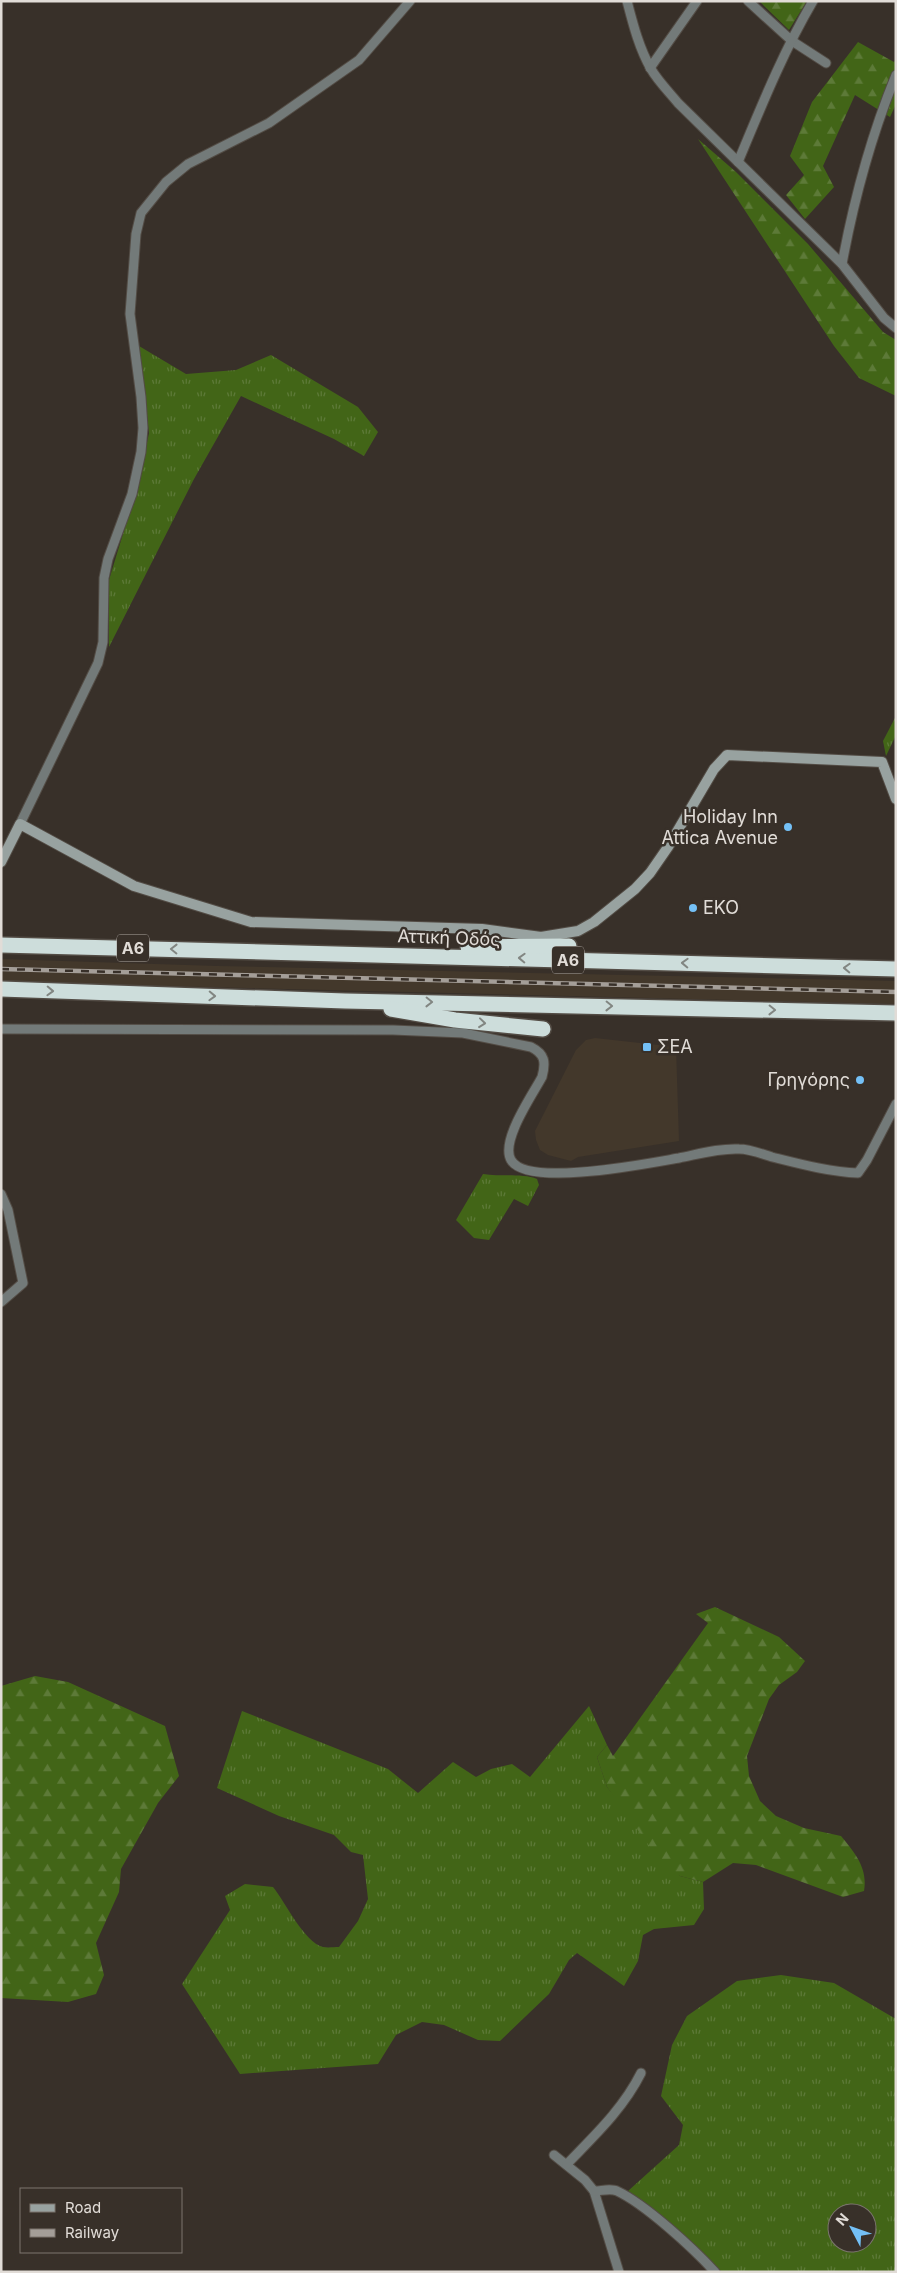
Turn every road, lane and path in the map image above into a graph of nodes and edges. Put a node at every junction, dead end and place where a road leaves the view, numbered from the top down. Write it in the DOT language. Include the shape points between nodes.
graph roads {
  1 [pos="410,1"];
  2 [pos="627,1"];
  3 [pos="697,1"];
  4 [pos="748,1"];
  5 [pos="813,1"];
  6 [pos="792,41"];
  7 [pos="826,63"];
  8 [pos="650,68"];
  9 [pos="896,75"];
  10 [pos="738,162"];
  11 [pos="842,264"];
  12 [pos="896,328"];
  13 [pos="896,799"];
  14 [pos="20,824"];
  15 [pos="1,862"];
  16 [pos="1,945"];
  17 [pos="570,946"];
  18 [pos="240,950"];
  19 [pos="896,969"];
  20 [pos="1,989"];
  21 [pos="345,1001"];
  22 [pos="896,1012"];
  23 [pos="1,1028"];
  24 [pos="543,1029"];
  25 [pos="896,1104"];
  26 [pos="1,1194"];
  27 [pos="1,1302"];
  28 [pos="641,2073"];
  29 [pos="554,2155"];
  30 [pos="567,2164"];
  31 [pos="594,2191"];
  32 [pos="619,2272"];
  33 [pos="716,2272"];
  1 -- 14 [label="street" via="359,60 269,123 188,164 166,182 141,212 136,234 130,314 141,397 141,452 132,494 104,578 103,642 98,662"];
  2 -- 8 [label="street"];
  3 -- 8 [label="street"];
  4 -- 6 [label="street"];
  5 -- 6 [label="street"];
  6 -- 7 [label="street"];
  6 -- 10 [label="street" via="773,77"];
  8 -- 10 [label="street" via="678,103"];
  9 -- 11 [label="street" via="872,138 848,228"];
  10 -- 11 [label="street"];
  11 -- 12 [label="street" via="884,318"];
  13 -- 14 [label="street" via="882,762 727,755 714,769 659,860 635,888 578,931 540,937 482,929 251,922 134,886"];
  14 -- 15 [label="street"];
  18 -- 16 [label="highway, Αττική Οδός / Α6, one-way"];
  17 -- 18 [label="highway" via="314,944"];
  19 -- 18 [label="highway, Αττική Οδός / Α6, one-way"];
  20 -- 21 [label="highway, one-way"];
  21 -- 22 [label="highway, one-way"];
  21 -- 24 [label="highway, one-way" via="455,1020"];
  23 -- 25 [label="street" via="393,1030 463,1033 531,1047 539,1051 544,1060 542,1077 508,1148 517,1167 528,1171 597,1172 718,1150 741,1149 858,1173"];
  26 -- 27 [label="street" via="8,1210 22,1283"];
  28 -- 30 [label="street" via="632,2092"];
  29 -- 30 [label="street"];
  30 -- 31 [label="street"];
  31 -- 32 [label="street"];
  31 -- 33 [label="street" via="615,2190 635,2203"];
}
